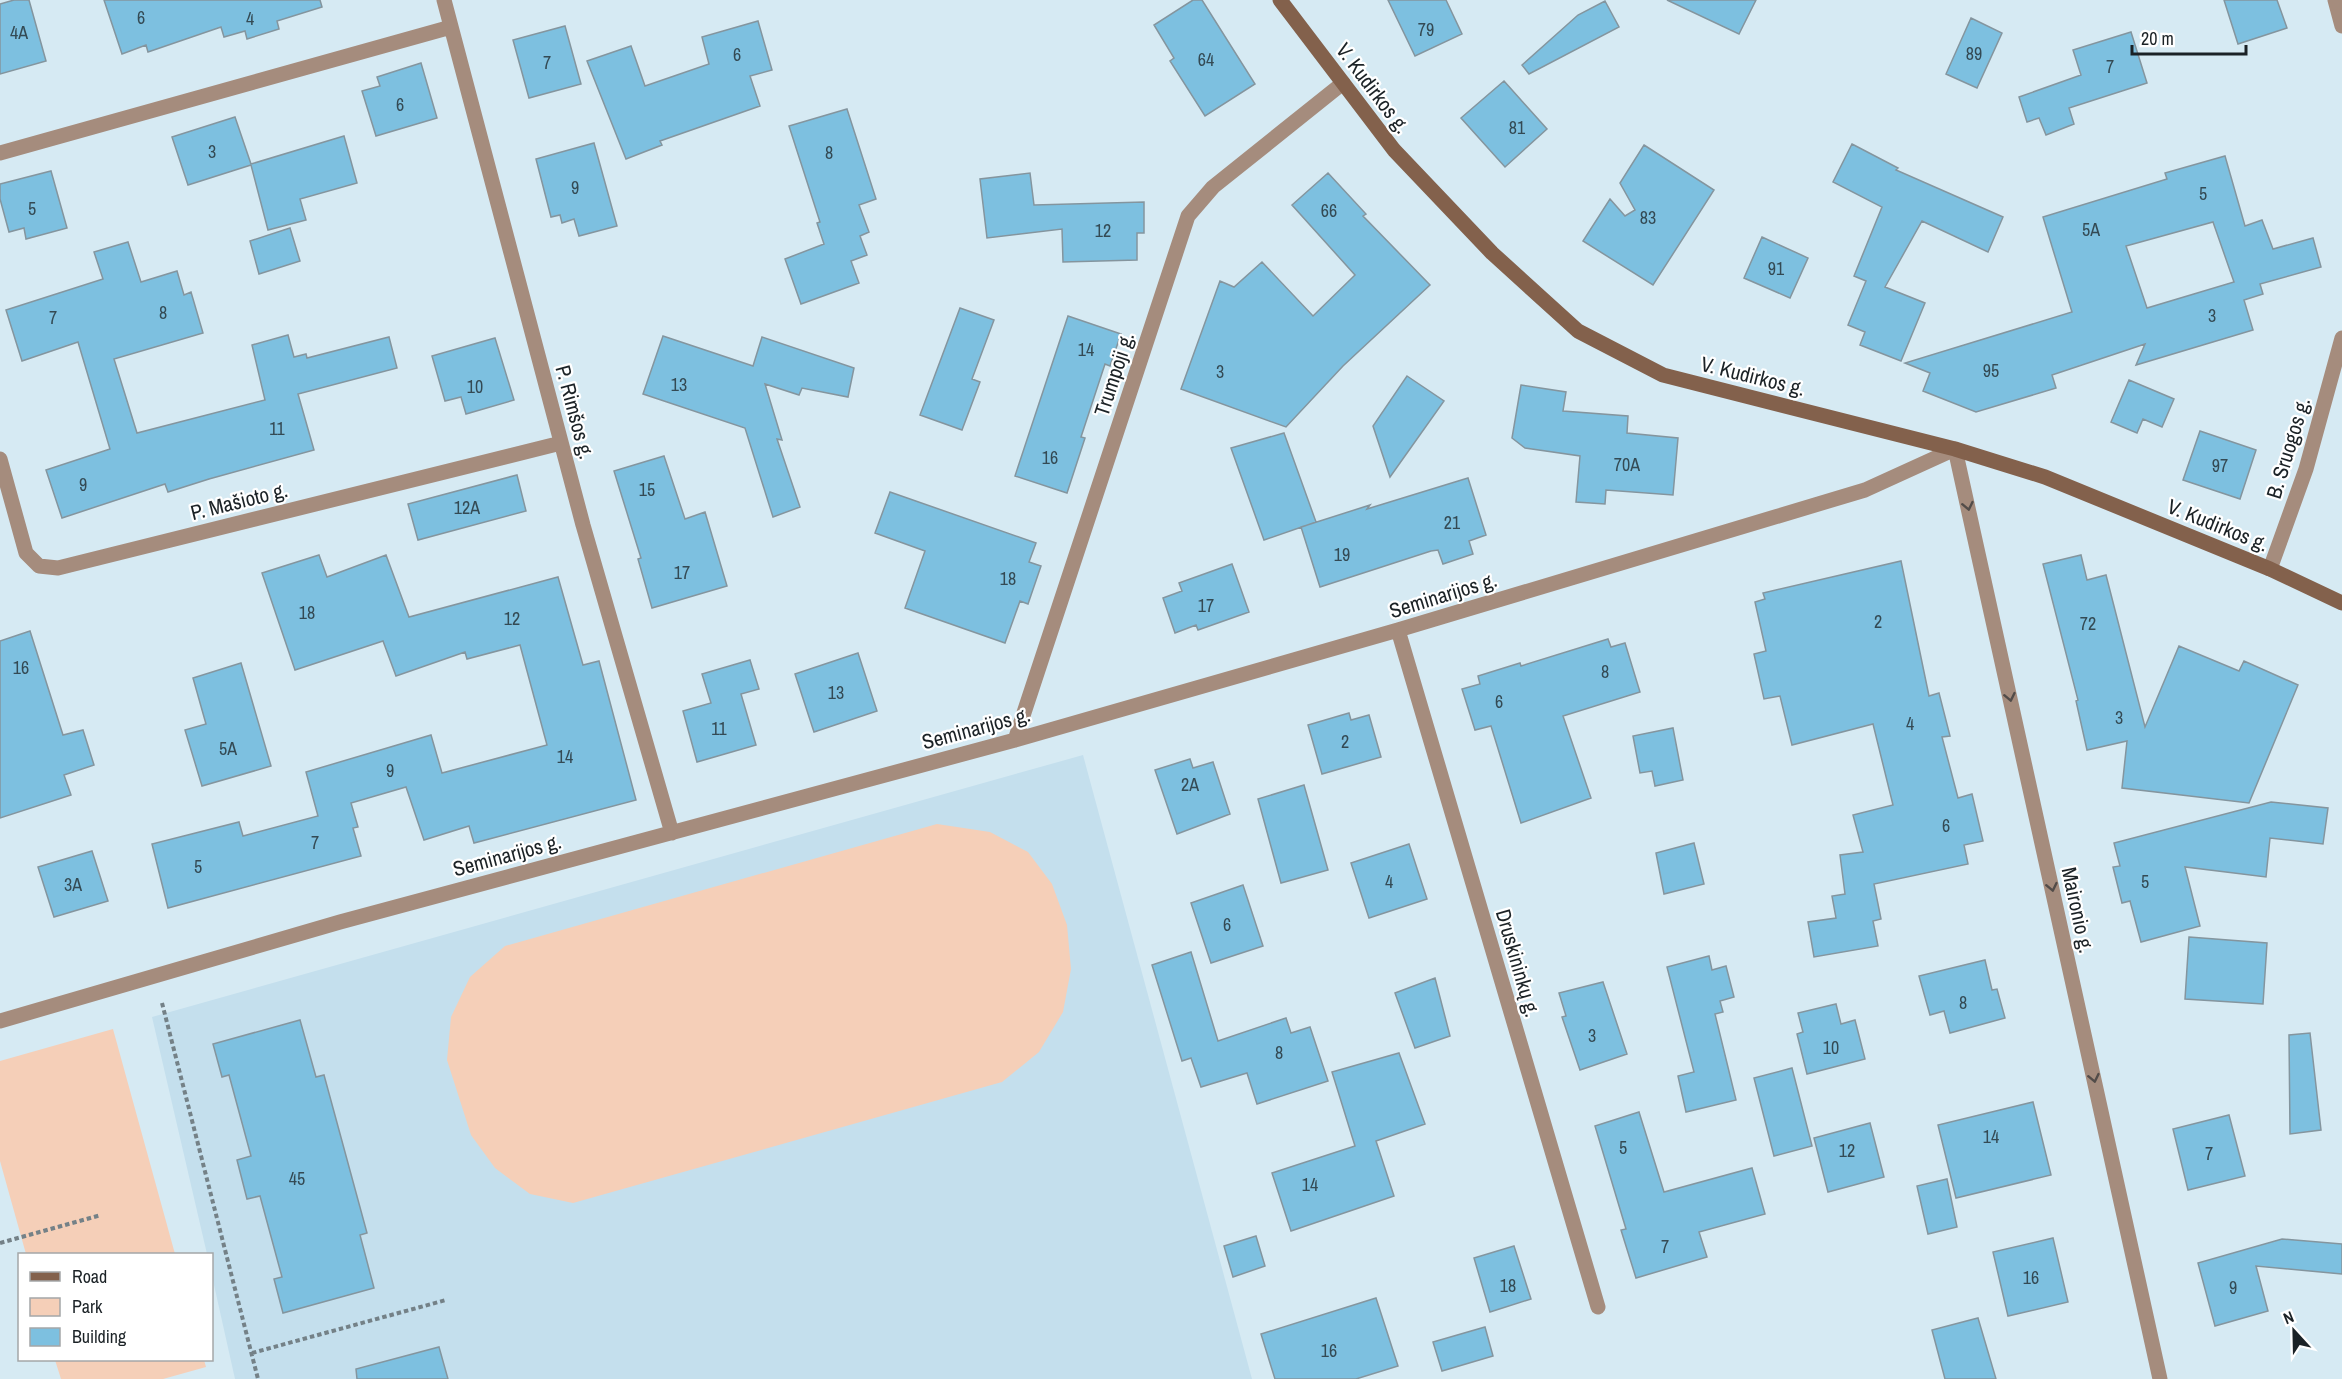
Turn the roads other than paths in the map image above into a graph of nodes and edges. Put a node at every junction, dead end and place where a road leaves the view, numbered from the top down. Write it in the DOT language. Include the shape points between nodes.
graph roads {
  1 [pos="444,0"];
  2 [pos="1281,0"];
  3 [pos="2335,0"];
  4 [pos="2342,26"];
  5 [pos="452,27"];
  6 [pos="1343,83"];
  7 [pos="0,153"];
  8 [pos="2342,338"];
  9 [pos="561,443"];
  10 [pos="1955,449"];
  11 [pos="0,459"];
  12 [pos="2270,570"];
  13 [pos="2342,603"];
  14 [pos="1398,630"];
  15 [pos="1016,740"];
  16 [pos="672,833"];
  17 [pos="0,1021"];
  18 [pos="1598,1307"];
  19 [pos="2160,1379"];
  1 -- 5 [label="street, P. Rimšos g."];
  2 -- 6 [label="main road, V. Kudirkos g."];
  3 -- 4 [label="street"];
  5 -- 7 [label="street"];
  5 -- 9 [label="street, P. Rimšos g."];
  6 -- 10 [label="main road, V. Kudirkos g." via="1394,150 1492,253 1578,331 1663,375"];
  6 -- 15 [label="street, Trumpoji g." via="1213,187 1188,216"];
  8 -- 12 [label="street, B. Sruogos g." via="2306,469"];
  9 -- 11 [label="street, P. Mašioto g." via="58,568 39,566 26,553"];
  9 -- 16 [label="street, P. Rimšos g."];
  10 -- 12 [label="main road, V. Kudirkos g." via="2045,477"];
  10 -- 14 [label="street, Seminarijos g." via="1865,490"];
  10 -- 19 [label="street, Maironio g., one-way"];
  12 -- 13 [label="main road, V. Kudirkos g."];
  14 -- 15 [label="street, Seminarijos g."];
  14 -- 18 [label="street, Druskininkų g."];
  15 -- 16 [label="street, Seminarijos g."];
  16 -- 17 [label="street, Seminarijos g." via="340,922"];
}
